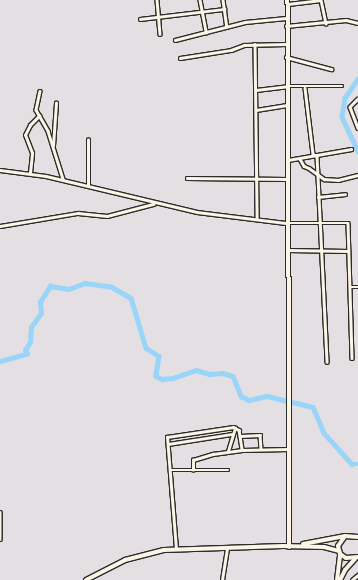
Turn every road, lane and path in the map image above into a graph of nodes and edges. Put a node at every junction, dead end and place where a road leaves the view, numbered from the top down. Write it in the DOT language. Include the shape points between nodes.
graph roads {
  1 [pos="157,0"];
  2 [pos="200,0"];
  3 [pos="223,0"];
  4 [pos="320,0"];
  5 [pos="288,2"];
  6 [pos="224,9"];
  7 [pos="202,12"];
  8 [pos="158,18"];
  9 [pos="286,18"];
  10 [pos="140,19"];
  11 [pos="326,23"];
  12 [pos="358,23"];
  13 [pos="286,26"];
  14 [pos="227,27"];
  15 [pos="206,32"];
  16 [pos="160,34"];
  17 [pos="176,40"];
  18 [pos="254,44"];
  19 [pos="286,44"];
  20 [pos="286,57"];
  21 [pos="180,58"];
  22 [pos="331,68"];
  23 [pos="286,86"];
  24 [pos="342,86"];
  25 [pos="306,88"];
  26 [pos="256,90"];
  27 [pos="40,91"];
  28 [pos="358,99"];
  29 [pos="56,103"];
  30 [pos="287,105"];
  31 [pos="256,110"];
  32 [pos="39,116"];
  33 [pos="356,120"];
  34 [pos="358,128"];
  35 [pos="88,140"];
  36 [pos="53,149"];
  37 [pos="351,149"];
  38 [pos="317,156"];
  39 [pos="300,159"];
  40 [pos="288,160"];
  41 [pos="0,170"];
  42 [pos="30,173"];
  43 [pos="316,175"];
  44 [pos="358,175"];
  45 [pos="187,178"];
  46 [pos="63,179"];
  47 [pos="257,179"];
  48 [pos="287,179"];
  49 [pos="88,185"];
  50 [pos="345,194"];
  51 [pos="318,196"];
  52 [pos="154,204"];
  53 [pos="257,217"];
  54 [pos="287,223"];
  55 [pos="320,223"];
  56 [pos="0,226"];
  57 [pos="288,250"];
  58 [pos="321,250"];
  59 [pos="348,251"];
  60 [pos="350,286"];
  61 [pos="358,287"];
  62 [pos="352,358"];
  63 [pos="327,362"];
  64 [pos="235,428"];
  65 [pos="232,434"];
  66 [pos="240,436"];
  67 [pos="168,444"];
  68 [pos="261,448"];
  69 [pos="288,449"];
  70 [pos="242,450"];
  71 [pos="228,451"];
  72 [pos="171,470"];
  73 [pos="193,470"];
  74 [pos="228,470"];
  75 [pos="0,512"];
  76 [pos="358,531"];
  77 [pos="347,535"];
  78 [pos="358,537"];
  79 [pos="0,539"];
  80 [pos="290,546"];
  81 [pos="227,548"];
  82 [pos="176,549"];
  83 [pos="340,552"];
  84 [pos="357,558"];
  85 [pos="358,575"];
  86 [pos="86,580"];
  87 [pos="222,580"];
  88 [pos="337,580"];
  89 [pos="340,580"];
  90 [pos="352,580"];
  1 -- 8 [label="street"];
  2 -- 7 [label="street"];
  3 -- 6 [label="street"];
  4 -- 5 [label="street"];
  4 -- 11 [label="street"];
  5 -- 9 [label="street"];
  6 -- 7 [label="street"];
  6 -- 14 [label="street"];
  7 -- 8 [label="street"];
  7 -- 15 [label="street"];
  8 -- 10 [label="street"];
  8 -- 16 [label="street"];
  9 -- 13 [label="street"];
  9 -- 14 [label="street" via="260,19"];
  11 -- 12 [label="street" via="346,20"];
  11 -- 13 [label="street"];
  13 -- 19 [label="street"];
  14 -- 15 [label="street"];
  15 -- 17 [label="street"];
  18 -- 19 [label="street"];
  18 -- 21 [label="street"];
  18 -- 26 [label="street"];
  19 -- 20 [label="street"];
  20 -- 22 [label="street"];
  20 -- 23 [label="street"];
  23 -- 25 [label="street"];
  23 -- 26 [label="street"];
  23 -- 30 [label="street"];
  24 -- 25 [label="street"];
  25 -- 38 [label="street" via="313,154"];
  26 -- 31 [label="street"];
  27 -- 32 [label="street" via="36,110"];
  28 -- 33 [label="street" via="350,107"];
  29 -- 36 [label="street"];
  30 -- 31 [label="street"];
  30 -- 48 [label="street"];
  31 -- 47 [label="street"];
  32 -- 36 [label="street" via="48,131"];
  32 -- 42 [label="street" via="25,135 32,153"];
  33 -- 34 [label="street"];
  35 -- 49 [label="street"];
  36 -- 46 [label="street"];
  37 -- 38 [label="street"];
  38 -- 39 [label="street"];
  38 -- 43 [label="street"];
  39 -- 40 [label="street"];
  39 -- 43 [label="street" via="301,164 314,171"];
  41 -- 42 [label="street"];
  42 -- 46 [label="street"];
  43 -- 44 [label="street" via="330,181"];
  43 -- 51 [label="street"];
  45 -- 47 [label="street"];
  46 -- 49 [label="street"];
  47 -- 48 [label="street"];
  47 -- 53 [label="street"];
  48 -- 54 [label="street"];
  49 -- 52 [label="street" via="129,194"];
  50 -- 51 [label="street"];
  51 -- 55 [label="street"];
  52 -- 53 [label="street" via="197,212"];
  52 -- 56 [label="street" via="107,216 78,213"];
  53 -- 54 [label="street"];
  54 -- 55 [label="street"];
  54 -- 57 [label="street"];
  55 -- 58 [label="street"];
  55 -- 59 [label="street" via="348,223"];
  57 -- 58 [label="street"];
  57 -- 69 [label="street"];
  58 -- 59 [label="street"];
  58 -- 63 [label="street"];
  59 -- 60 [label="street"];
  60 -- 61 [label="street"];
  60 -- 62 [label="street"];
  64 -- 65 [label="street"];
  64 -- 66 [label="street" via="239,429"];
  64 -- 67 [label="street" via="168,436"];
  65 -- 67 [label="street"];
  65 -- 71 [label="street"];
  66 -- 68 [label="street" via="260,435"];
  66 -- 70 [label="street"];
  67 -- 72 [label="street"];
  68 -- 69 [label="street"];
  68 -- 70 [label="street"];
  69 -- 80 [label="street"];
  70 -- 71 [label="street"];
  71 -- 73 [label="street" via="194,460"];
  72 -- 73 [label="street"];
  72 -- 82 [label="street"];
  73 -- 74 [label="street"];
  75 -- 79 [label="street"];
  76 -- 77 [label="main road"];
  77 -- 78 [label="main road"];
  77 -- 80 [label="main road"];
  77 -- 83 [label="main road" via="339,542"];
  80 -- 81 [label="main road"];
  80 -- 83 [label="main road" via="324,547"];
  81 -- 82 [label="main road"];
  81 -- 87 [label="street"];
  82 -- 86 [label="main road" via="130,559"];
  83 -- 84 [label="main road" via="346,558"];
  83 -- 88 [label="main road"];
  84 -- 89 [label="main road" via="344,570"];
  85 -- 90 [label="street"];
}
